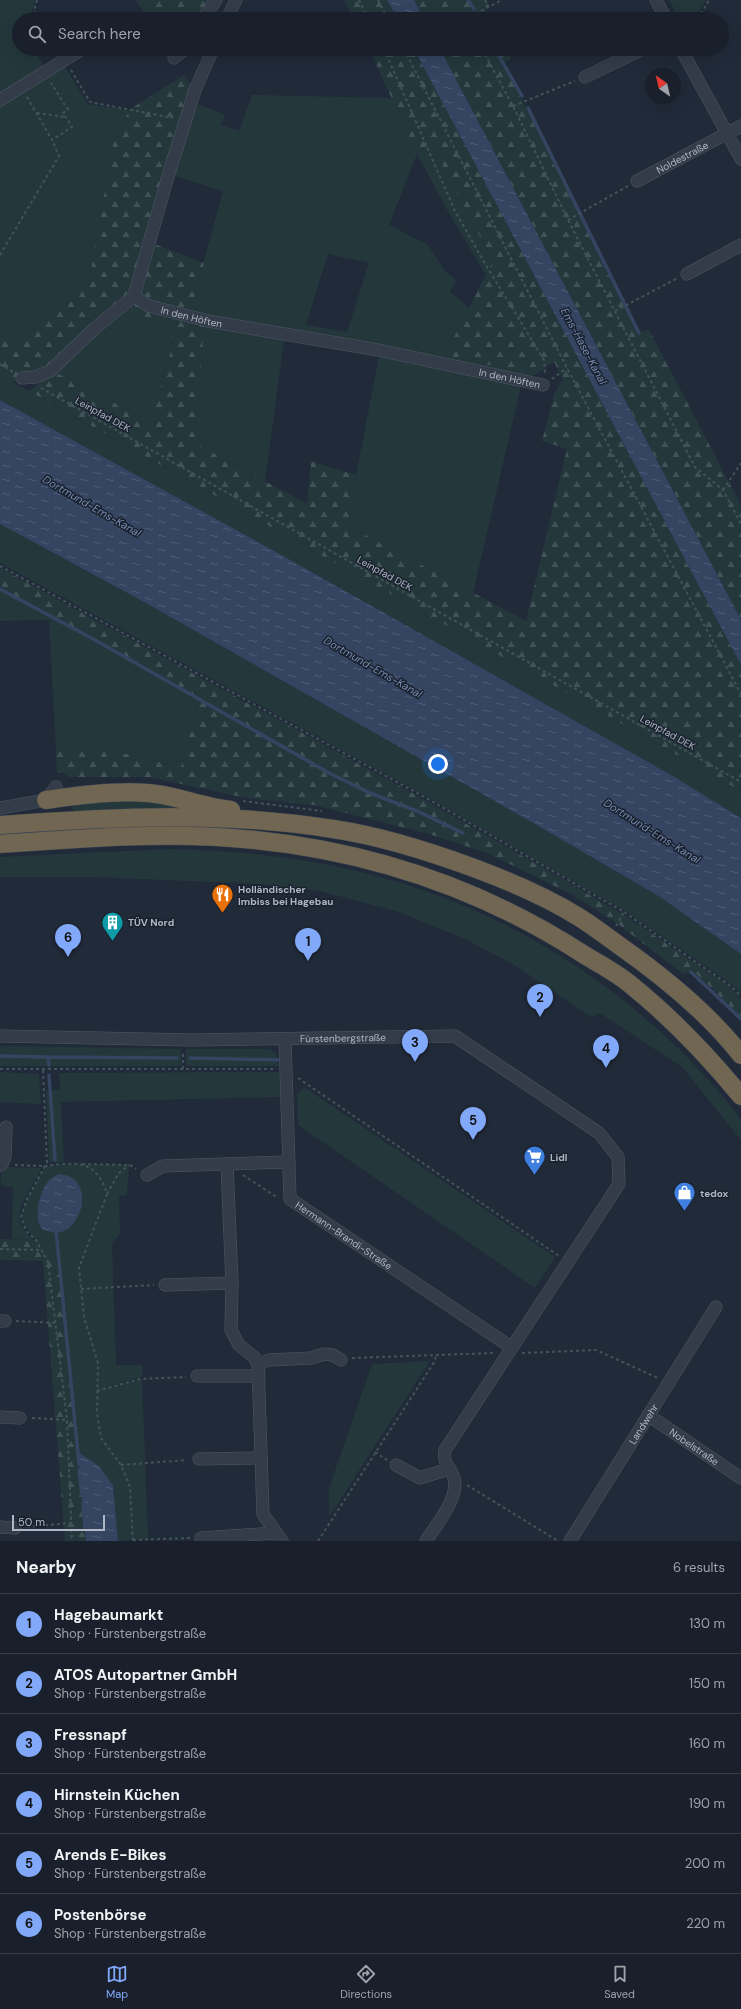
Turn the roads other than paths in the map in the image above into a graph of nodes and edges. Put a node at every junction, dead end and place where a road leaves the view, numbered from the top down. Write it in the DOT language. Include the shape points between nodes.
graph roads {
  1 [pos="216,0"];
  2 [pos="236,0"];
  3 [pos="656,0"];
  4 [pos="208,12"];
  5 [pos="230,12"];
  6 [pos="662,12"];
  7 [pos="71,56"];
  8 [pos="176,56"];
  9 [pos="209,56"];
  10 [pos="628,56"];
  11 [pos="685,56"];
  12 [pos="174,58"];
  13 [pos="585,77"];
  14 [pos="0,100"];
  15 [pos="741,126"];
  16 [pos="728,134"];
  17 [pos="741,159"];
  18 [pos="637,181"];
  19 [pos="741,245"];
  20 [pos="687,274"];
  21 [pos="134,296"];
  22 [pos="22,378"];
  23 [pos="543,385"];
  24 [pos="51,794"];
  25 [pos="0,808"];
  26 [pos="0,825"];
  27 [pos="362,835"];
  28 [pos="0,844"];
  29 [pos="0,1036"];
  30 [pos="285,1039"];
  31 [pos="741,1055"];
  32 [pos="741,1096"];
  33 [pos="6,1127"];
  34 [pos="289,1162"];
  35 [pos="230,1164"];
  36 [pos="1,1165"];
  37 [pos="147,1176"];
  38 [pos="232,1283"];
  39 [pos="165,1285"];
  40 [pos="716,1307"];
  41 [pos="509,1350"];
  42 [pos="341,1360"];
  43 [pos="259,1370"];
  44 [pos="197,1376"];
  45 [pos="648,1415"];
  46 [pos="0,1417"];
  47 [pos="20,1418"];
  48 [pos="260,1458"];
  49 [pos="199,1459"];
  50 [pos="396,1465"];
  51 [pos="451,1473"];
  52 [pos="741,1478"];
  53 [pos="0,1527"];
  54 [pos="15,1528"];
  55 [pos="279,1537"];
  56 [pos="201,1538"];
  57 [pos="426,1541"];
  58 [pos="570,1541"];
  1 -- 4 [label="street"];
  2 -- 5 [label="street"];
  3 -- 6 [label="street"];
  7 -- 14 [label="street"];
  8 -- 12 [label="street"];
  9 -- 21 [label="street" via="195,90"];
  10 -- 13 [label="street"];
  11 -- 16 [label="street"];
  15 -- 16 [label="street, Noldestraße"];
  16 -- 17 [label="street"];
  16 -- 18 [label="street, Noldestraße"];
  19 -- 20 [label="street"];
  21 -- 22 [label="street" via="94,329 50,371 36,377"];
  21 -- 23 [label="street, In den Höften" via="149,306 208,321 378,350"];
  24 -- 25 [label="street"];
  24 -- 27 [label="highway" via="156,793 226,809 322,819"];
  26 -- 27 [label="highway" via="79,819 189,817 301,824"];
  27 -- 31 [label="highway" via="440,855 512,882 578,916 645,964 698,1010"];
  28 -- 32 [label="highway" via="174,836 255,840 380,862 431,878 493,903 526,920 630,984 675,1023"];
  29 -- 30 [label="street, Fürstenbergstraße"];
  30 -- 34 [label="street, Hermann-Brandi-Straße"];
  30 -- 41 [label="street, Fürstenbergstraße" via="455,1036 598,1133 618,1157 619,1184"];
  33 -- 36 [label="street" via="5,1156"];
  34 -- 35 [label="street"];
  34 -- 41 [label="street, Hermann-Brandi-Straße" via="290,1199"];
  35 -- 37 [label="street" via="163,1166"];
  35 -- 38 [label="street"];
  38 -- 39 [label="street"];
  38 -- 43 [label="street" via="231,1330 239,1345 255,1358"];
  40 -- 45 [label="street, Landwehr"];
  41 -- 51 [label="street" via="444,1450 444,1460"];
  42 -- 43 [label="street" via="333,1355 324,1354 311,1358 268,1360"];
  43 -- 44 [label="street"];
  43 -- 48 [label="street"];
  45 -- 52 [label="street, Nobelstraße"];
  45 -- 58 [label="street, Landwehr"];
  46 -- 47 [label="street"];
  48 -- 49 [label="street"];
  48 -- 55 [label="street" via="263,1514"];
  50 -- 51 [label="street" via="420,1478"];
  51 -- 57 [label="street" via="456,1488 453,1499"];
  53 -- 54 [label="street"];
  55 -- 56 [label="street"];
}
